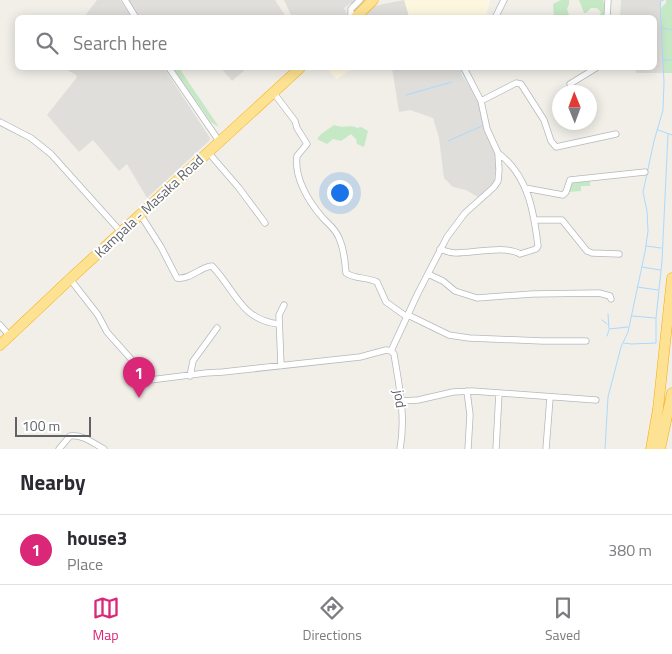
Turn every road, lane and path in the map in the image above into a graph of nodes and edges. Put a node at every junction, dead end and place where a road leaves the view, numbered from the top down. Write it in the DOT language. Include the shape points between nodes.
graph roads {
  1 [pos="125,0"];
  2 [pos="360,0"];
  3 [pos="373,0"];
  4 [pos="504,0"];
  5 [pos="608,0"];
  6 [pos="134,15"];
  7 [pos="352,15"];
  8 [pos="356,15"];
  9 [pos="496,15"];
  10 [pos="607,15"];
  11 [pos="170,70"];
  12 [pos="298,70"];
  13 [pos="465,70"];
  14 [pos="593,70"];
  15 [pos="570,84"];
  16 [pos="275,91"];
  17 [pos="481,101"];
  18 [pos="0,122"];
  19 [pos="616,134"];
  20 [pos="220,141"];
  21 [pos="208,152"];
  22 [pos="498,153"];
  23 [pos="645,172"];
  24 [pos="525,188"];
  25 [pos="308,190"];
  26 [pos="140,214"];
  27 [pos="536,220"];
  28 [pos="265,223"];
  29 [pos="121,232"];
  30 [pos="440,249"];
  31 [pos="619,254"];
  32 [pos="428,274"];
  33 [pos="672,278"];
  34 [pos="70,279"];
  35 [pos="611,299"];
  36 [pos="284,305"];
  37 [pos="407,316"];
  38 [pos="278,324"];
  39 [pos="0,325"];
  40 [pos="217,328"];
  41 [pos="9,335"];
  42 [pos="586,341"];
  43 [pos="0,345"];
  44 [pos="391,351"];
  45 [pos="281,366"];
  46 [pos="190,376"];
  47 [pos="467,392"];
  48 [pos="499,393"];
  49 [pos="672,394"];
  50 [pos="550,398"];
  51 [pos="596,400"];
  52 [pos="401,401"];
  53 [pos="59,449"];
  54 [pos="104,449"];
  55 [pos="400,449"];
  56 [pos="468,449"];
  57 [pos="496,449"];
  58 [pos="546,449"];
  59 [pos="652,449"];
  60 [pos="660,449"];
  1 -- 6 [label="street"];
  2 -- 7 [label="street" via="351,9"];
  3 -- 8 [label="highway"];
  4 -- 9 [label="street"];
  5 -- 10 [label="street"];
  11 -- 20 [label="street"];
  12 -- 16 [label="highway, Kampala - Masaka Road"];
  13 -- 17 [label="street"];
  14 -- 15 [label="street"];
  16 -- 20 [label="highway, Kampala - Masaka Road"];
  16 -- 25 [label="street" via="297,119 309,142 299,156 300,174"];
  16 -- 37 [label="street" via="307,144 297,156 298,172 304,190 339,237 346,273 377,282 386,302"];
  17 -- 19 [label="street" via="516,83 521,84 544,120 556,147"];
  17 -- 22 [label="street" via="487,129"];
  18 -- 29 [label="street" via="31,138 51,154"];
  20 -- 21 [label="highway, Kampala - Masaka Road"];
  21 -- 26 [label="highway, Kampala - Masaka Road"];
  21 -- 28 [label="street"];
  22 -- 24 [label="street"];
  22 -- 30 [label="street" via="498,181 465,213"];
  23 -- 24 [label="street" via="570,180 563,195"];
  24 -- 27 [label="street"];
  26 -- 29 [label="highway, Kampala - Masaka Road"];
  26 -- 38 [label="street" via="177,278 185,278 212,266 249,313 263,321"];
  27 -- 30 [label="street" via="538,246 522,254 515,250 456,253"];
  27 -- 31 [label="street" via="562,220 587,251"];
  29 -- 34 [label="highway, Kampala - Masaka Road"];
  30 -- 32 [label="street"];
  32 -- 35 [label="street" via="444,281 455,291 478,298 599,293"];
  32 -- 37 [label="street"];
  33 -- 59 [label="highway"];
  34 -- 41 [label="highway, Kampala - Masaka Road"];
  34 -- 46 [label="street" via="144,378"];
  36 -- 38 [label="street" via="279,312"];
  37 -- 42 [label="street" via="449,334 469,338"];
  37 -- 44 [label="street"];
  38 -- 45 [label="street"];
  39 -- 41 [label="street"];
  40 -- 46 [label="street" via="193,361"];
  41 -- 43 [label="highway, Kampala - Masaka Road"];
  44 -- 45 [label="street"];
  44 -- 52 [label="street, jod"];
  45 -- 46 [label="street"];
  47 -- 48 [label="street"];
  47 -- 52 [label="street"];
  47 -- 56 [label="street" via="470,414"];
  48 -- 50 [label="street"];
  48 -- 57 [label="street"];
  49 -- 60 [label="highway"];
  50 -- 51 [label="street"];
  50 -- 58 [label="street"];
  52 -- 55 [label="street, jod" via="404,426"];
  53 -- 54 [label="street" via="74,435"];
}
